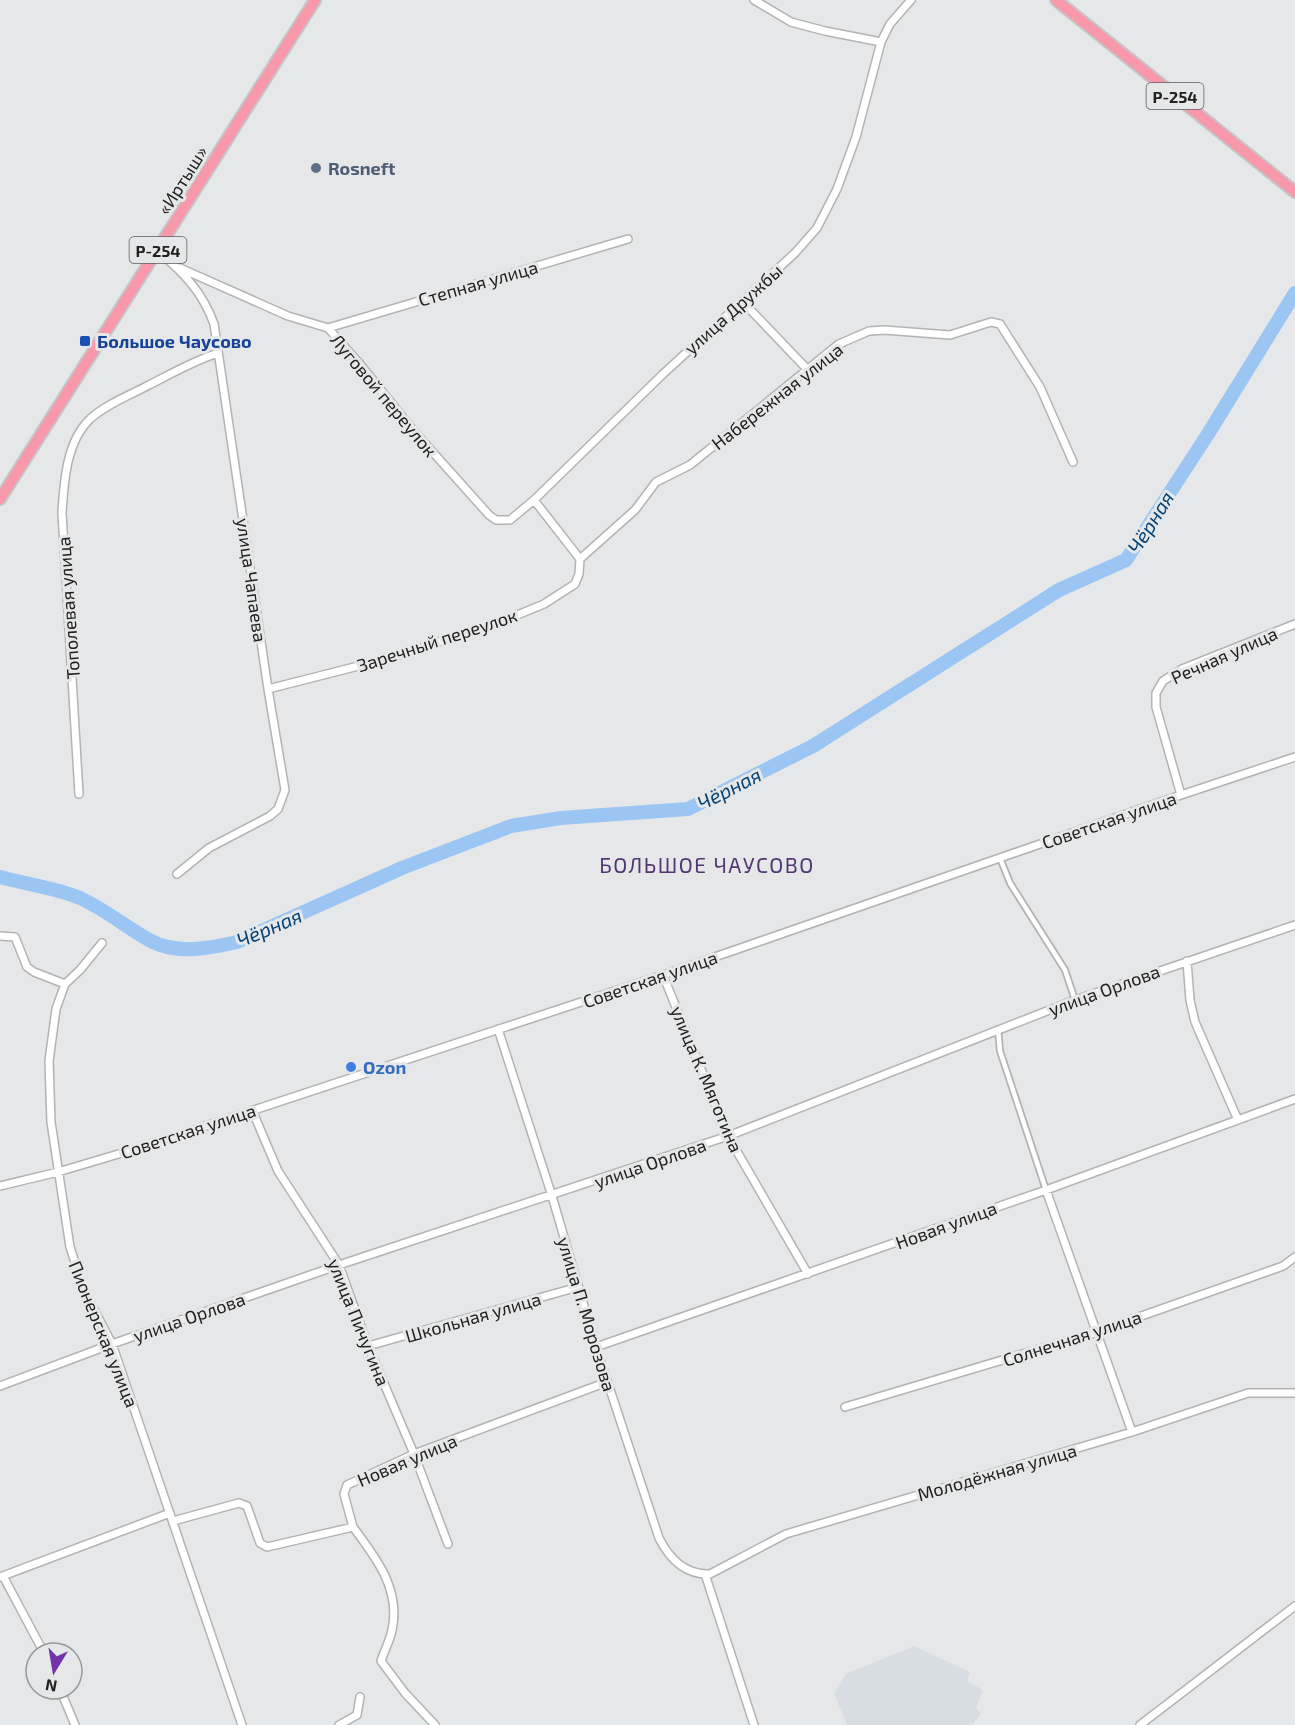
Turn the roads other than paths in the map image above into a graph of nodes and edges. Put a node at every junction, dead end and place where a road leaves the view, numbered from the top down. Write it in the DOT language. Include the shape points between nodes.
graph roads {
  1 [pos="315,0"];
  2 [pos="754,0"];
  3 [pos="911,0"];
  4 [pos="1056,0"];
  5 [pos="881,42"];
  6 [pos="1295,192"];
  7 [pos="628,239"];
  8 [pos="157,251"];
  9 [pos="180,268"];
  10 [pos="742,301"];
  11 [pos="328,328"];
  12 [pos="218,353"];
  13 [pos="807,369"];
  14 [pos="1073,462"];
  15 [pos="0,499"];
  16 [pos="534,500"];
  17 [pos="503,521"];
  18 [pos="580,560"];
  19 [pos="1295,624"];
  20 [pos="268,689"];
  21 [pos="1295,757"];
  22 [pos="79,794"];
  23 [pos="1181,795"];
  24 [pos="1000,858"];
  25 [pos="177,874"];
  26 [pos="1295,925"];
  27 [pos="0,936"];
  28 [pos="102,943"];
  29 [pos="1187,961"];
  30 [pos="663,975"];
  31 [pos="65,984"];
  32 [pos="1075,1000"];
  33 [pos="498,1029"];
  34 [pos="998,1029"];
  35 [pos="1295,1099"];
  36 [pos="252,1110"];
  37 [pos="1238,1119"];
  38 [pos="728,1136"];
  39 [pos="58,1172"];
  40 [pos="0,1186"];
  41 [pos="1046,1190"];
  42 [pos="552,1196"];
  43 [pos="1295,1257"];
  44 [pos="339,1266"];
  45 [pos="808,1275"];
  46 [pos="578,1287"];
  47 [pos="1096,1332"];
  48 [pos="111,1344"];
  49 [pos="368,1346"];
  50 [pos="596,1347"];
  51 [pos="607,1382"];
  52 [pos="0,1386"];
  53 [pos="1295,1393"];
  54 [pos="845,1407"];
  55 [pos="1132,1432"];
  56 [pos="414,1454"];
  57 [pos="170,1513"];
  58 [pos="173,1521"];
  59 [pos="353,1527"];
  60 [pos="448,1544"];
  61 [pos="705,1575"];
  62 [pos="2,1576"];
  63 [pos="1295,1606"];
  64 [pos="37,1641"];
  65 [pos="360,1697"];
  66 [pos="65,1701"];
  67 [pos="75,1725"];
  68 [pos="242,1725"];
  69 [pos="339,1725"];
  70 [pos="435,1725"];
  71 [pos="754,1725"];
  72 [pos="1140,1725"];
  1 -- 8 [label="highway, «Иртыш» / Р-254"];
  2 -- 5 [label="street" via="791,22"];
  3 -- 5 [label="street, улица Дружбы" via="890,24"];
  4 -- 6 [label="highway, Р-254"];
  5 -- 10 [label="street, улица Дружбы" via="856,137 826,213 808,240"];
  7 -- 11 [label="street, Степная улица"];
  8 -- 9 [label="street, улица Чапаева"];
  8 -- 15 [label="highway, «Иртыш» / Р-254"];
  9 -- 11 [label="street, Луговой переулок"];
  9 -- 12 [label="street, улица Чапаева" via="209,310"];
  10 -- 13 [label="street"];
  10 -- 16 [label="street, улица Дружбы"];
  11 -- 17 [label="street, Луговой переулок" via="489,515"];
  12 -- 20 [label="street, улица Чапаева"];
  12 -- 22 [label="street, Тополевая улица" via="92,418 84,426 70,457 62,513"];
  13 -- 14 [label="street, Набережная улица" via="839,345 869,331 950,335 991,322 1000,324 1040,387"];
  13 -- 18 [label="street, Набережная улица" via="690,465 656,482 636,510"];
  16 -- 17 [label="street, улица Дружбы" via="518,515"];
  16 -- 18 [label="street"];
  18 -- 20 [label="street, Заречный переулок" via="575,584 544,604 390,658"];
  19 -- 23 [label="street, Речная улица" via="1182,669 1163,681 1156,693 1156,707"];
  20 -- 25 [label="street, улица Чапаева" via="285,790 282,801 270,816 209,848"];
  21 -- 23 [label="street, Советская улица"];
  23 -- 24 [label="street, Советская улица"];
  24 -- 30 [label="street, Советская улица"];
  24 -- 32 [label="street" via="1010,883 1065,970"];
  26 -- 29 [label="street, улица Орлова"];
  27 -- 31 [label="street" via="15,937 27,967"];
  28 -- 31 [label="street, Пионерская улица"];
  29 -- 32 [label="street, улица Орлова"];
  29 -- 37 [label="street" via="1195,1022"];
  30 -- 33 [label="street, Советская улица"];
  30 -- 38 [label="street, улица К. Мяготина"];
  31 -- 39 [label="street, Пионерская улица" via="56,1009 49,1062"];
  32 -- 34 [label="street, улица Орлова"];
  33 -- 36 [label="street, Советская улица"];
  33 -- 42 [label="street, улица П. Морозова"];
  34 -- 38 [label="street, улица Орлова"];
  34 -- 41 [label="street" via="1000,1051"];
  35 -- 37 [label="street, Новая улица"];
  36 -- 39 [label="street, Советская улица"];
  36 -- 44 [label="street, улица Пичугина" via="278,1171"];
  37 -- 41 [label="street, Новая улица"];
  38 -- 42 [label="street, улица Орлова"];
  38 -- 45 [label="street, улица К. Мяготина"];
  39 -- 40 [label="street, Советская улица"];
  39 -- 48 [label="street, Пионерская улица" via="70,1247 84,1290"];
  41 -- 45 [label="street, Новая улица"];
  41 -- 47 [label="street"];
  42 -- 44 [label="street, улица Орлова"];
  42 -- 46 [label="street, улица П. Морозова"];
  43 -- 47 [label="street, Солнечная улица" via="1269,1271"];
  44 -- 48 [label="street, улица Орлова"];
  44 -- 49 [label="street, улица Пичугина"];
  45 -- 50 [label="street, Новая улица"];
  46 -- 49 [label="street, Школьная улица"];
  46 -- 50 [label="street, улица П. Морозова"];
  47 -- 54 [label="street, Солнечная улица"];
  47 -- 55 [label="street"];
  48 -- 52 [label="street, улица Орлова"];
  48 -- 57 [label="street, Пионерская улица"];
  49 -- 56 [label="street, улица Пичугина"];
  50 -- 51 [label="street, улица П. Морозова"];
  51 -- 56 [label="street, Новая улица"];
  51 -- 61 [label="street, улица П. Морозова" via="667,1554 682,1568"];
  53 -- 55 [label="street, Молодёжная улица" via="1248,1393"];
  55 -- 61 [label="street, Молодёжная улица" via="786,1534"];
  56 -- 59 [label="street, Новая улица" via="347,1485 344,1494"];
  56 -- 60 [label="street, улица Пичугина"];
  57 -- 58 [label="street, Пионерская улица"];
  57 -- 62 [label="street"];
  58 -- 59 [label="street" via="239,1503 247,1506 260,1543 267,1547"];
  58 -- 68 [label="street, Пионерская улица"];
  59 -- 70 [label="street" via="379,1561 394,1600 392,1629 381,1661"];
  61 -- 71 [label="street"];
  62 -- 64 [label="street"];
  63 -- 72 [label="street"];
  65 -- 69 [label="street" via="357,1715"];
  66 -- 67 [label="street"];
}
